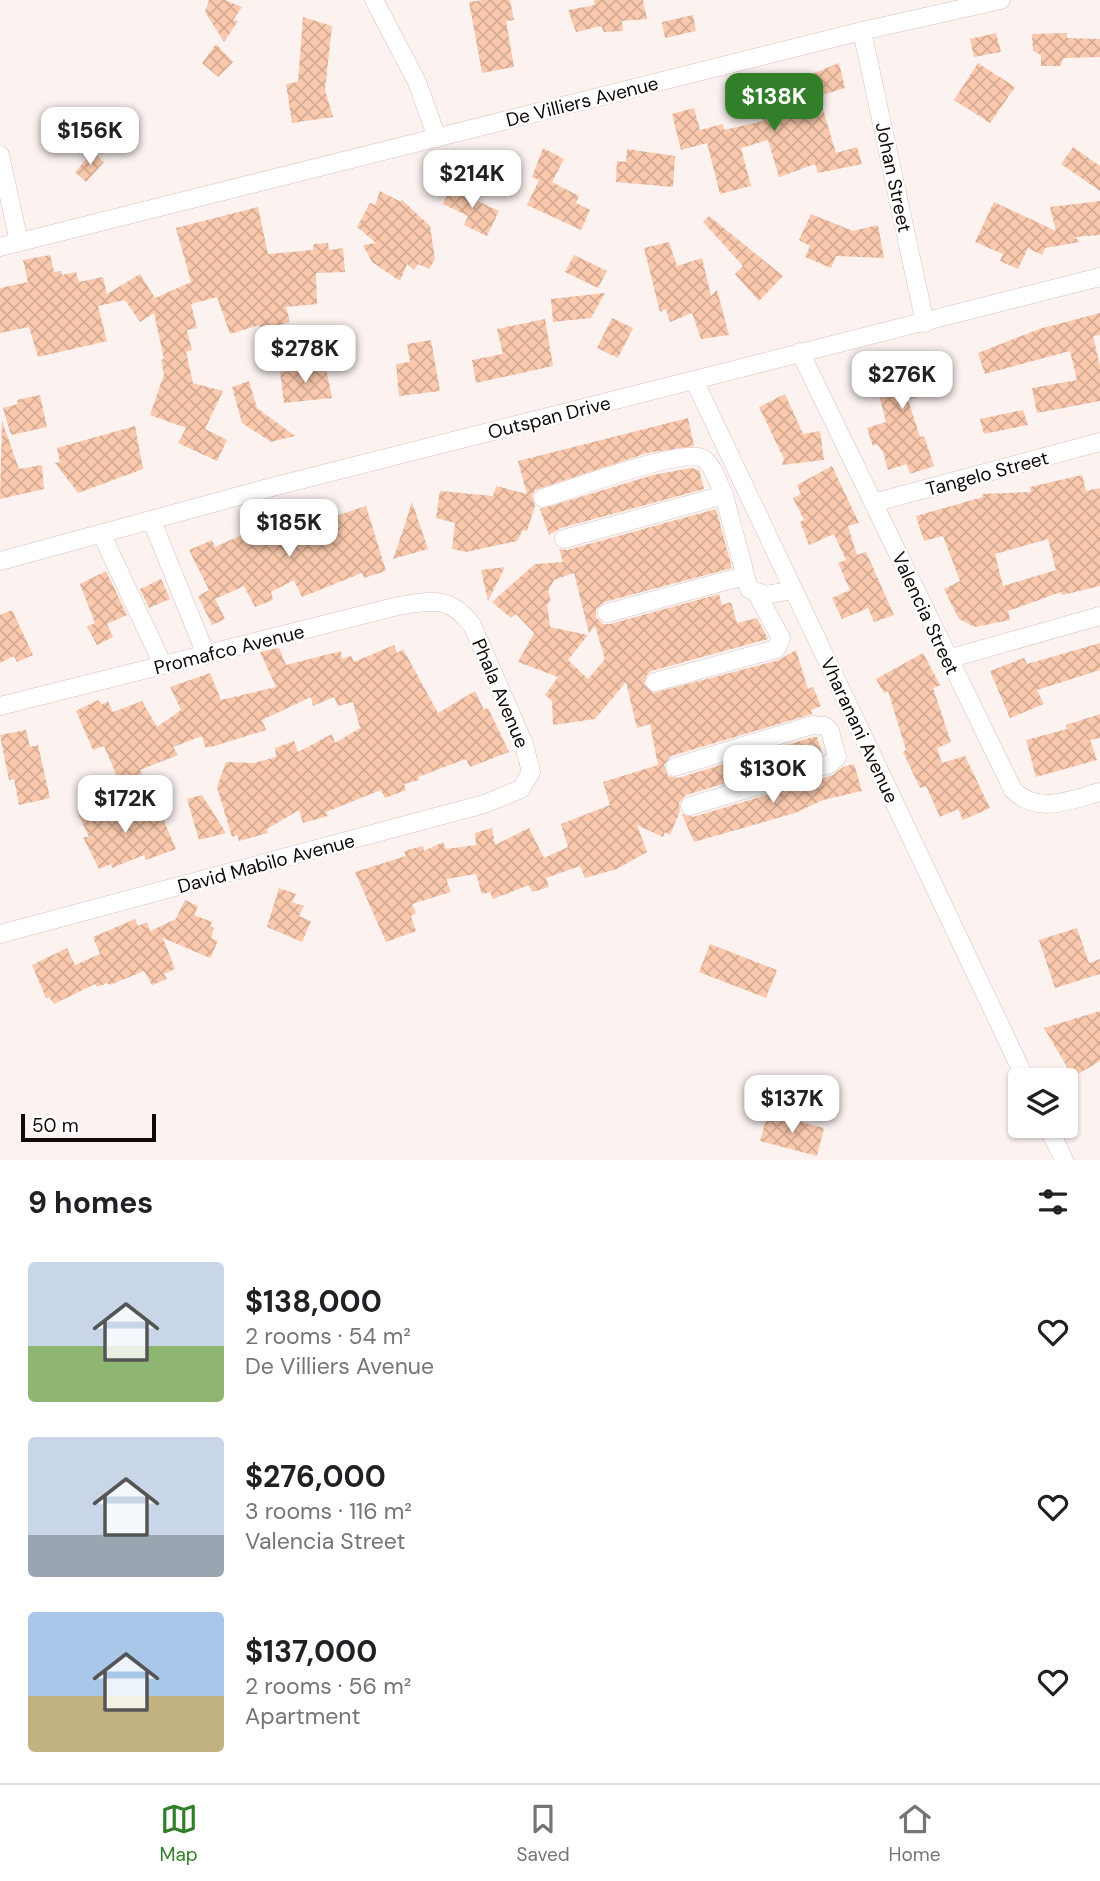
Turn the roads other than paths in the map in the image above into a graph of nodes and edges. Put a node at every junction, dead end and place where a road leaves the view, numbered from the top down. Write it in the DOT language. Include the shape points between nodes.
graph roads {
  1 [pos="374,0"];
  2 [pos="1001,0"];
  3 [pos="862,31"];
  4 [pos="437,138"];
  5 [pos="0,155"];
  6 [pos="19,242"];
  7 [pos="0,247"];
  8 [pos="1100,277"];
  9 [pos="925,323"];
  10 [pos="800,352"];
  11 [pos="694,380"];
  12 [pos="1100,442"];
  13 [pos="724,495"];
  14 [pos="543,498"];
  15 [pos="873,503"];
  16 [pos="152,521"];
  17 [pos="102,536"];
  18 [pos="564,540"];
  19 [pos="0,561"];
  20 [pos="744,576"];
  21 [pos="794,590"];
  22 [pos="757,594"];
  23 [pos="459,609"];
  24 [pos="607,613"];
  25 [pos="1100,616"];
  26 [pos="206,654"];
  27 [pos="948,659"];
  28 [pos="163,665"];
  29 [pos="654,681"];
  30 [pos="0,706"];
  31 [pos="862,737"];
  32 [pos="836,748"];
  33 [pos="675,767"];
  34 [pos="527,782"];
  35 [pos="1100,792"];
  36 [pos="690,806"];
  37 [pos="0,934"];
  38 [pos="1020,1068"];
  39 [pos="1053,1138"];
  40 [pos="1064,1160"];
  1 -- 4 [label="street" via="417,82"];
  2 -- 3 [label="street, De Villiers Avenue"];
  3 -- 4 [label="street, De Villiers Avenue"];
  3 -- 9 [label="street, Johan Street"];
  4 -- 6 [label="street, De Villiers Avenue"];
  5 -- 6 [label="street"];
  6 -- 7 [label="street, De Villiers Avenue"];
  8 -- 9 [label="street, Outspan Drive"];
  9 -- 10 [label="street, Outspan Drive"];
  10 -- 11 [label="street, Outspan Drive"];
  10 -- 15 [label="street, Valencia Street"];
  11 -- 16 [label="street, Outspan Drive"];
  11 -- 21 [label="street, Vharanani Avenue"];
  12 -- 15 [label="street, Tangelo Street"];
  13 -- 14 [label="street" via="706,460 699,456 664,460"];
  13 -- 18 [label="street"];
  13 -- 20 [label="street"];
  15 -- 27 [label="street, Valencia Street"];
  16 -- 17 [label="street, Outspan Drive"];
  16 -- 26 [label="street"];
  17 -- 19 [label="street, Outspan Drive"];
  17 -- 28 [label="street"];
  20 -- 22 [label="street" via="749,589"];
  20 -- 24 [label="street"];
  21 -- 22 [label="street"];
  21 -- 31 [label="street, Vharanani Avenue"];
  22 -- 29 [label="street" via="781,638 776,649"];
  23 -- 26 [label="street, Promafco Avenue" via="435,601 398,606"];
  23 -- 34 [label="street, Phala Avenue" via="472,625 524,744 531,772"];
  25 -- 27 [label="street"];
  26 -- 28 [label="street, Promafco Avenue"];
  27 -- 35 [label="street, Valencia Street" via="1005,777 1019,796 1028,803 1046,805"];
  28 -- 30 [label="street, Promafco Avenue"];
  31 -- 32 [label="street"];
  31 -- 38 [label="street, Vharanani Avenue"];
  32 -- 33 [label="street" via="828,728 812,725"];
  32 -- 36 [label="street" via="836,760 830,764"];
  34 -- 37 [label="street, David Mabilo Avenue" via="510,796 484,804"];
  39 -- 40 [label="street"];
}
